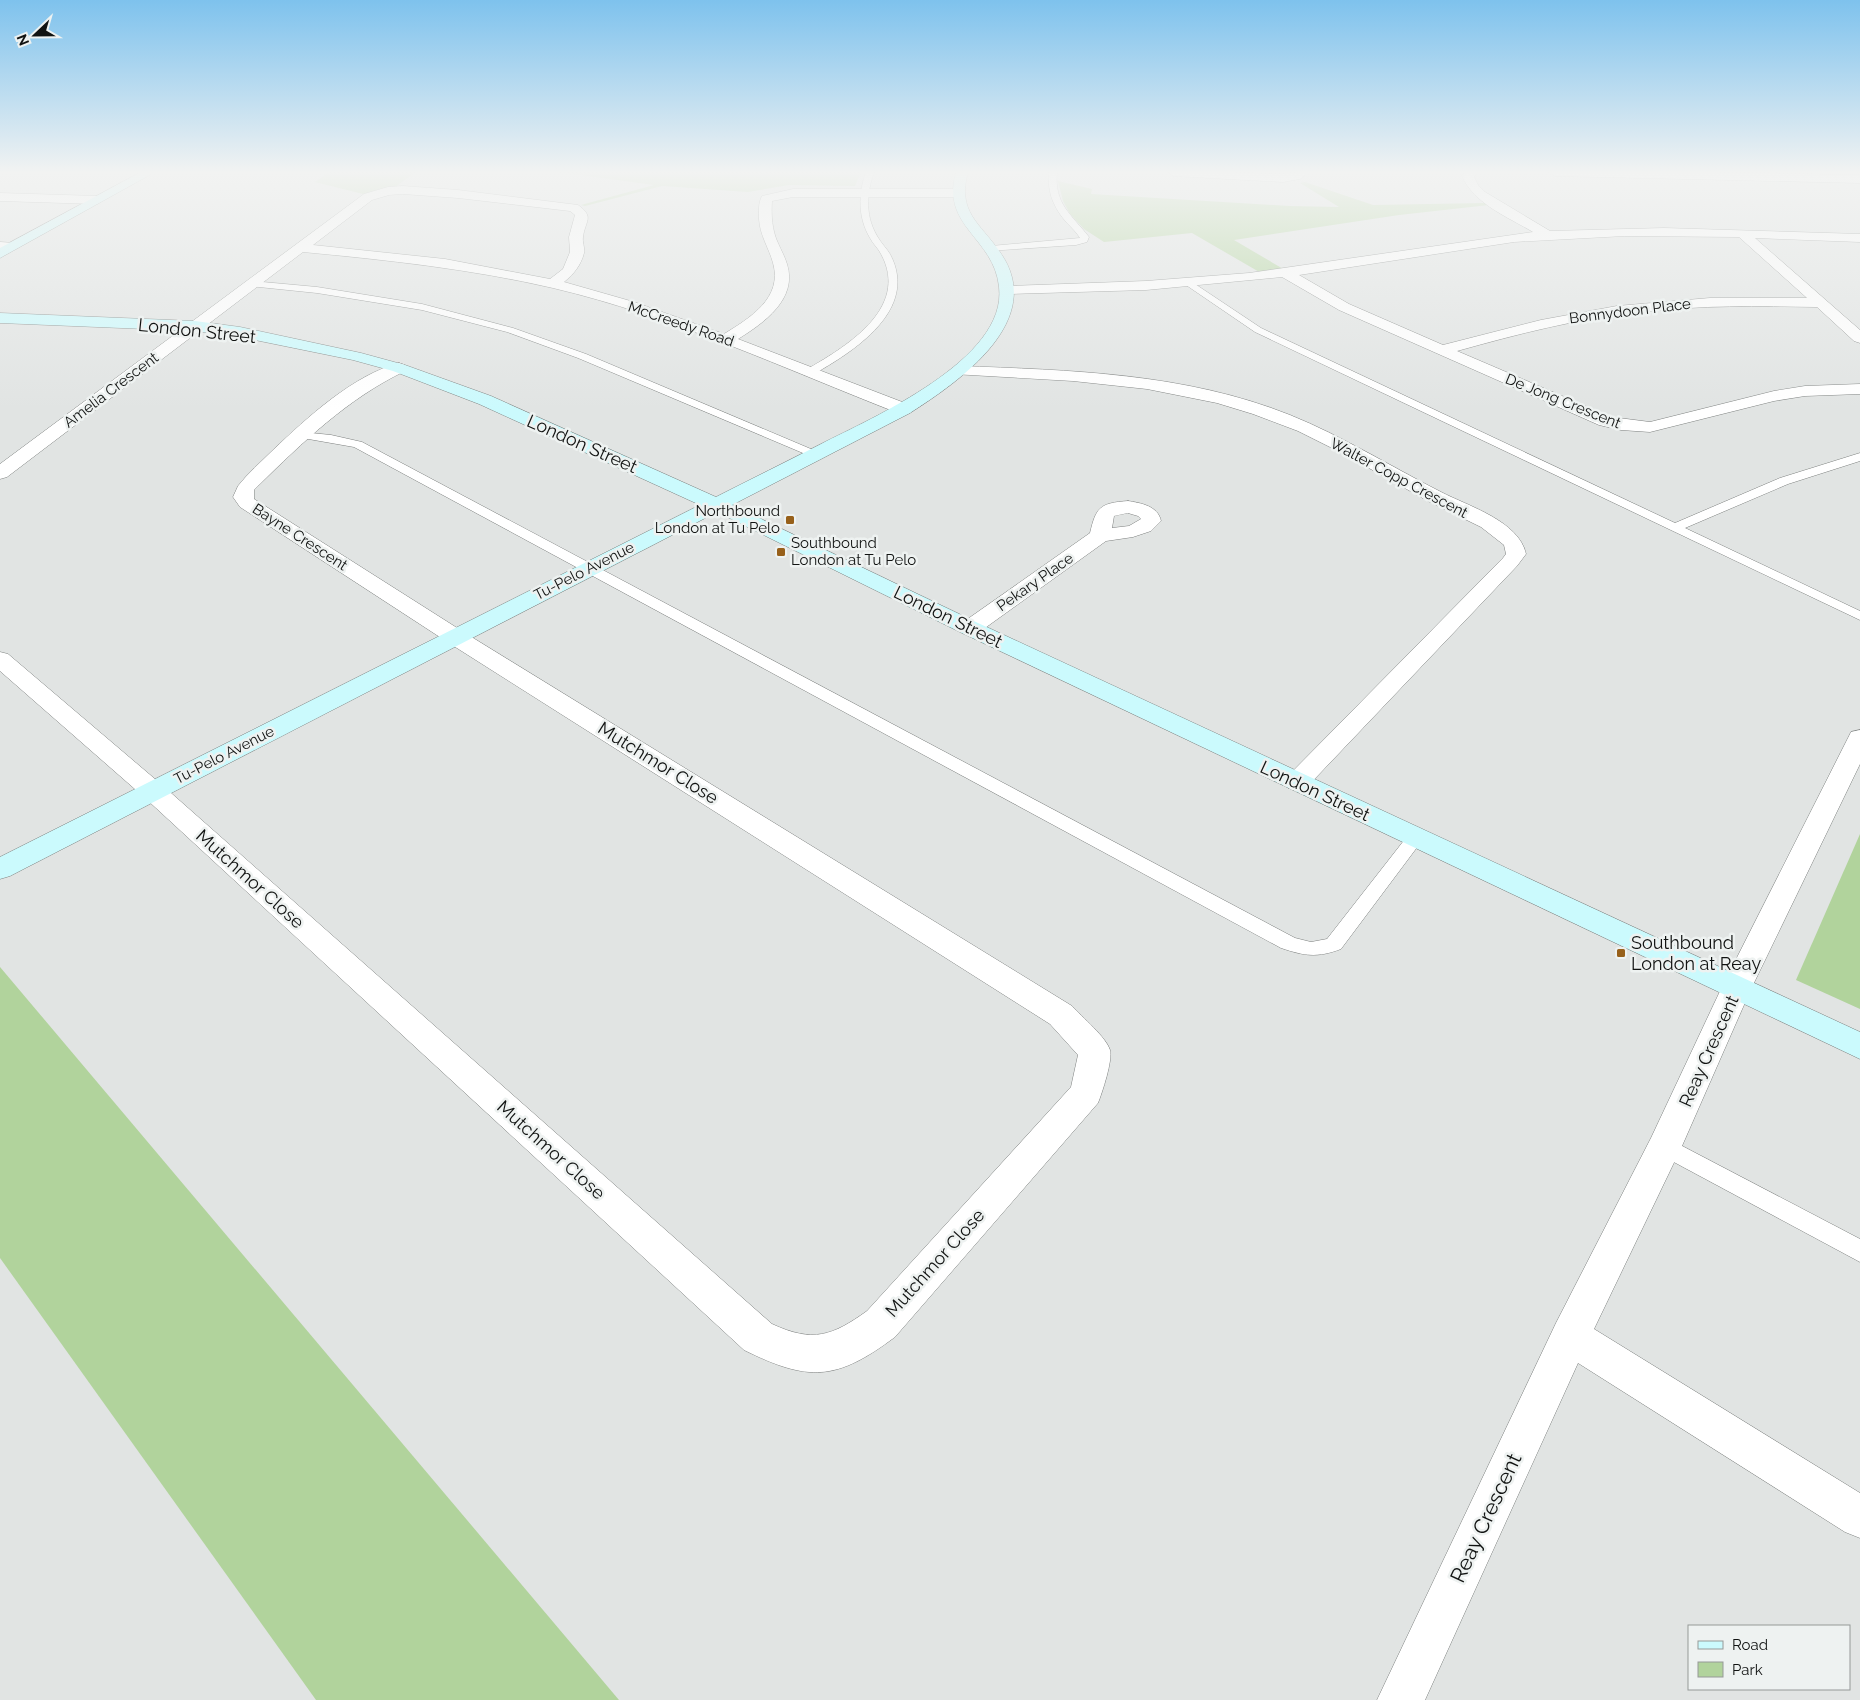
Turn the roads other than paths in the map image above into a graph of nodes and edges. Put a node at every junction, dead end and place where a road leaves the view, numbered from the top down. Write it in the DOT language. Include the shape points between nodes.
graph roads {
  1 [pos="296,251"];
  2 [pos="336,251"];
  3 [pos="577,251"];
  4 [pos="774,251"];
  5 [pos="885,251"];
  6 [pos="993,251"];
  7 [pos="1423,251"];
  8 [pos="1762,251"];
  9 [pos="1285,273"];
  10 [pos="1189,283"];
  11 [pos="252,284"];
  12 [pos="552,284"];
  13 [pos="1009,290"];
  14 [pos="1822,304"];
  15 [pos="0,318"];
  16 [pos="195,326"];
  17 [pos="1860,338"];
  18 [pos="726,339"];
  19 [pos="1442,350"];
  20 [pos="399,368"];
  21 [pos="959,371"];
  22 [pos="808,373"];
  23 [pos="1860,389"];
  24 [pos="904,409"];
  25 [pos="301,435"];
  26 [pos="814,454"];
  27 [pos="1860,457"];
  28 [pos="0,473"];
  29 [pos="715,504"];
  30 [pos="1675,528"];
  31 [pos="1100,536"];
  32 [pos="591,568"];
  33 [pos="1860,616"];
  34 [pos="970,628"];
  35 [pos="457,638"];
  36 [pos="0,659"];
  37 [pos="1860,738"];
  38 [pos="1297,782"];
  39 [pos="152,791"];
  40 [pos="1415,838"];
  41 [pos="0,869"];
  42 [pos="1736,989"];
  43 [pos="1860,1046"];
  44 [pos="1665,1146"];
  45 [pos="1860,1251"];
  46 [pos="1570,1336"];
  47 [pos="1860,1517"];
  48 [pos="1401,1700"];
  1 -- 11 [label="street, Amelia Crescent"];
  2 -- 12 [label="street, McCreedy Road" via="427,260"];
  3 -- 12 [label="street, Amelia Crescent" via="569,271"];
  4 -- 18 [label="street" via="782,271 780,293 767,311"];
  5 -- 22 [label="lane" via="893,273 894,290 886,308 869,331 835,358"];
  6 -- 13 [label="street" via="1001,264"];
  7 -- 9 [label="street"];
  8 -- 14 [label="street"];
  9 -- 10 [label="street"];
  9 -- 19 [label="street, De Jong Crescent" via="1344,307"];
  10 -- 13 [label="street"];
  10 -- 30 [label="lane" via="1258,330"];
  11 -- 16 [label="street, Amelia Crescent"];
  11 -- 26 [label="lane" via="318,290 412,305 510,330 582,356"];
  12 -- 18 [label="street, McCreedy Road" via="665,317"];
  13 -- 21 [label="street, Tu-Pelo Avenue" via="1004,311 990,338"];
  14 -- 17 [label="street"];
  14 -- 19 [label="street, Bonnydoon Place" via="1712,302 1642,307 1558,320"];
  15 -- 16 [label="street, London Street"];
  16 -- 20 [label="street, London Street" via="249,334"];
  16 -- 28 [label="street, Amelia Crescent"];
  18 -- 22 [label="street, McCreedy Road"];
  19 -- 23 [label="street, De Jong Crescent" via="1605,421 1638,428 1650,428 1774,396"];
  20 -- 25 [label="street, Bayne Crescent" via="374,378 332,406"];
  20 -- 29 [label="street, London Street" via="484,400"];
  21 -- 24 [label="street, Tu-Pelo Avenue"];
  21 -- 38 [label="street, Walter Copp Crescent" via="1107,377 1162,385 1234,402 1298,425 1332,442 1489,524 1514,544 1516,554 1510,562"];
  22 -- 24 [label="street, McCreedy Road"];
  24 -- 26 [label="street, Tu-Pelo Avenue"];
  25 -- 32 [label="lane" via="358,444"];
  25 -- 35 [label="street, Bayne Crescent" via="245,490 243,497 247,503"];
  26 -- 29 [label="street, Tu-Pelo Avenue"];
  27 -- 30 [label="lane" via="1784,481"];
  29 -- 32 [label="street, Tu-Pelo Avenue"];
  29 -- 34 [label="street, London Street"];
  30 -- 33 [label="lane"];
  31 -- 34 [label="street, Pekary Place"];
  32 -- 35 [label="street, Tu-Pelo Avenue"];
  32 -- 40 [label="lane" via="1288,943 1305,949 1319,950 1334,944"];
  34 -- 38 [label="street, London Street"];
  35 -- 39 [label="street, Tu-Pelo Avenue"];
  35 -- 39 [label="street, Mutchmor Close" via="1061,1015 1095,1052 1086,1093 881,1324 863,1338 820,1355 798,1354 758,1337"];
  36 -- 39 [label="street"];
  37 -- 42 [label="street, Reay Crescent"];
  38 -- 40 [label="street, London Street"];
  39 -- 41 [label="street, Tu-Pelo Avenue"];
  40 -- 42 [label="street, London Street"];
  42 -- 43 [label="street, London Street"];
  42 -- 44 [label="street, Reay Crescent"];
  44 -- 45 [label="lane"];
  44 -- 46 [label="street, Reay Crescent"];
  46 -- 47 [label="street"];
  46 -- 48 [label="street, Reay Crescent"];
}
